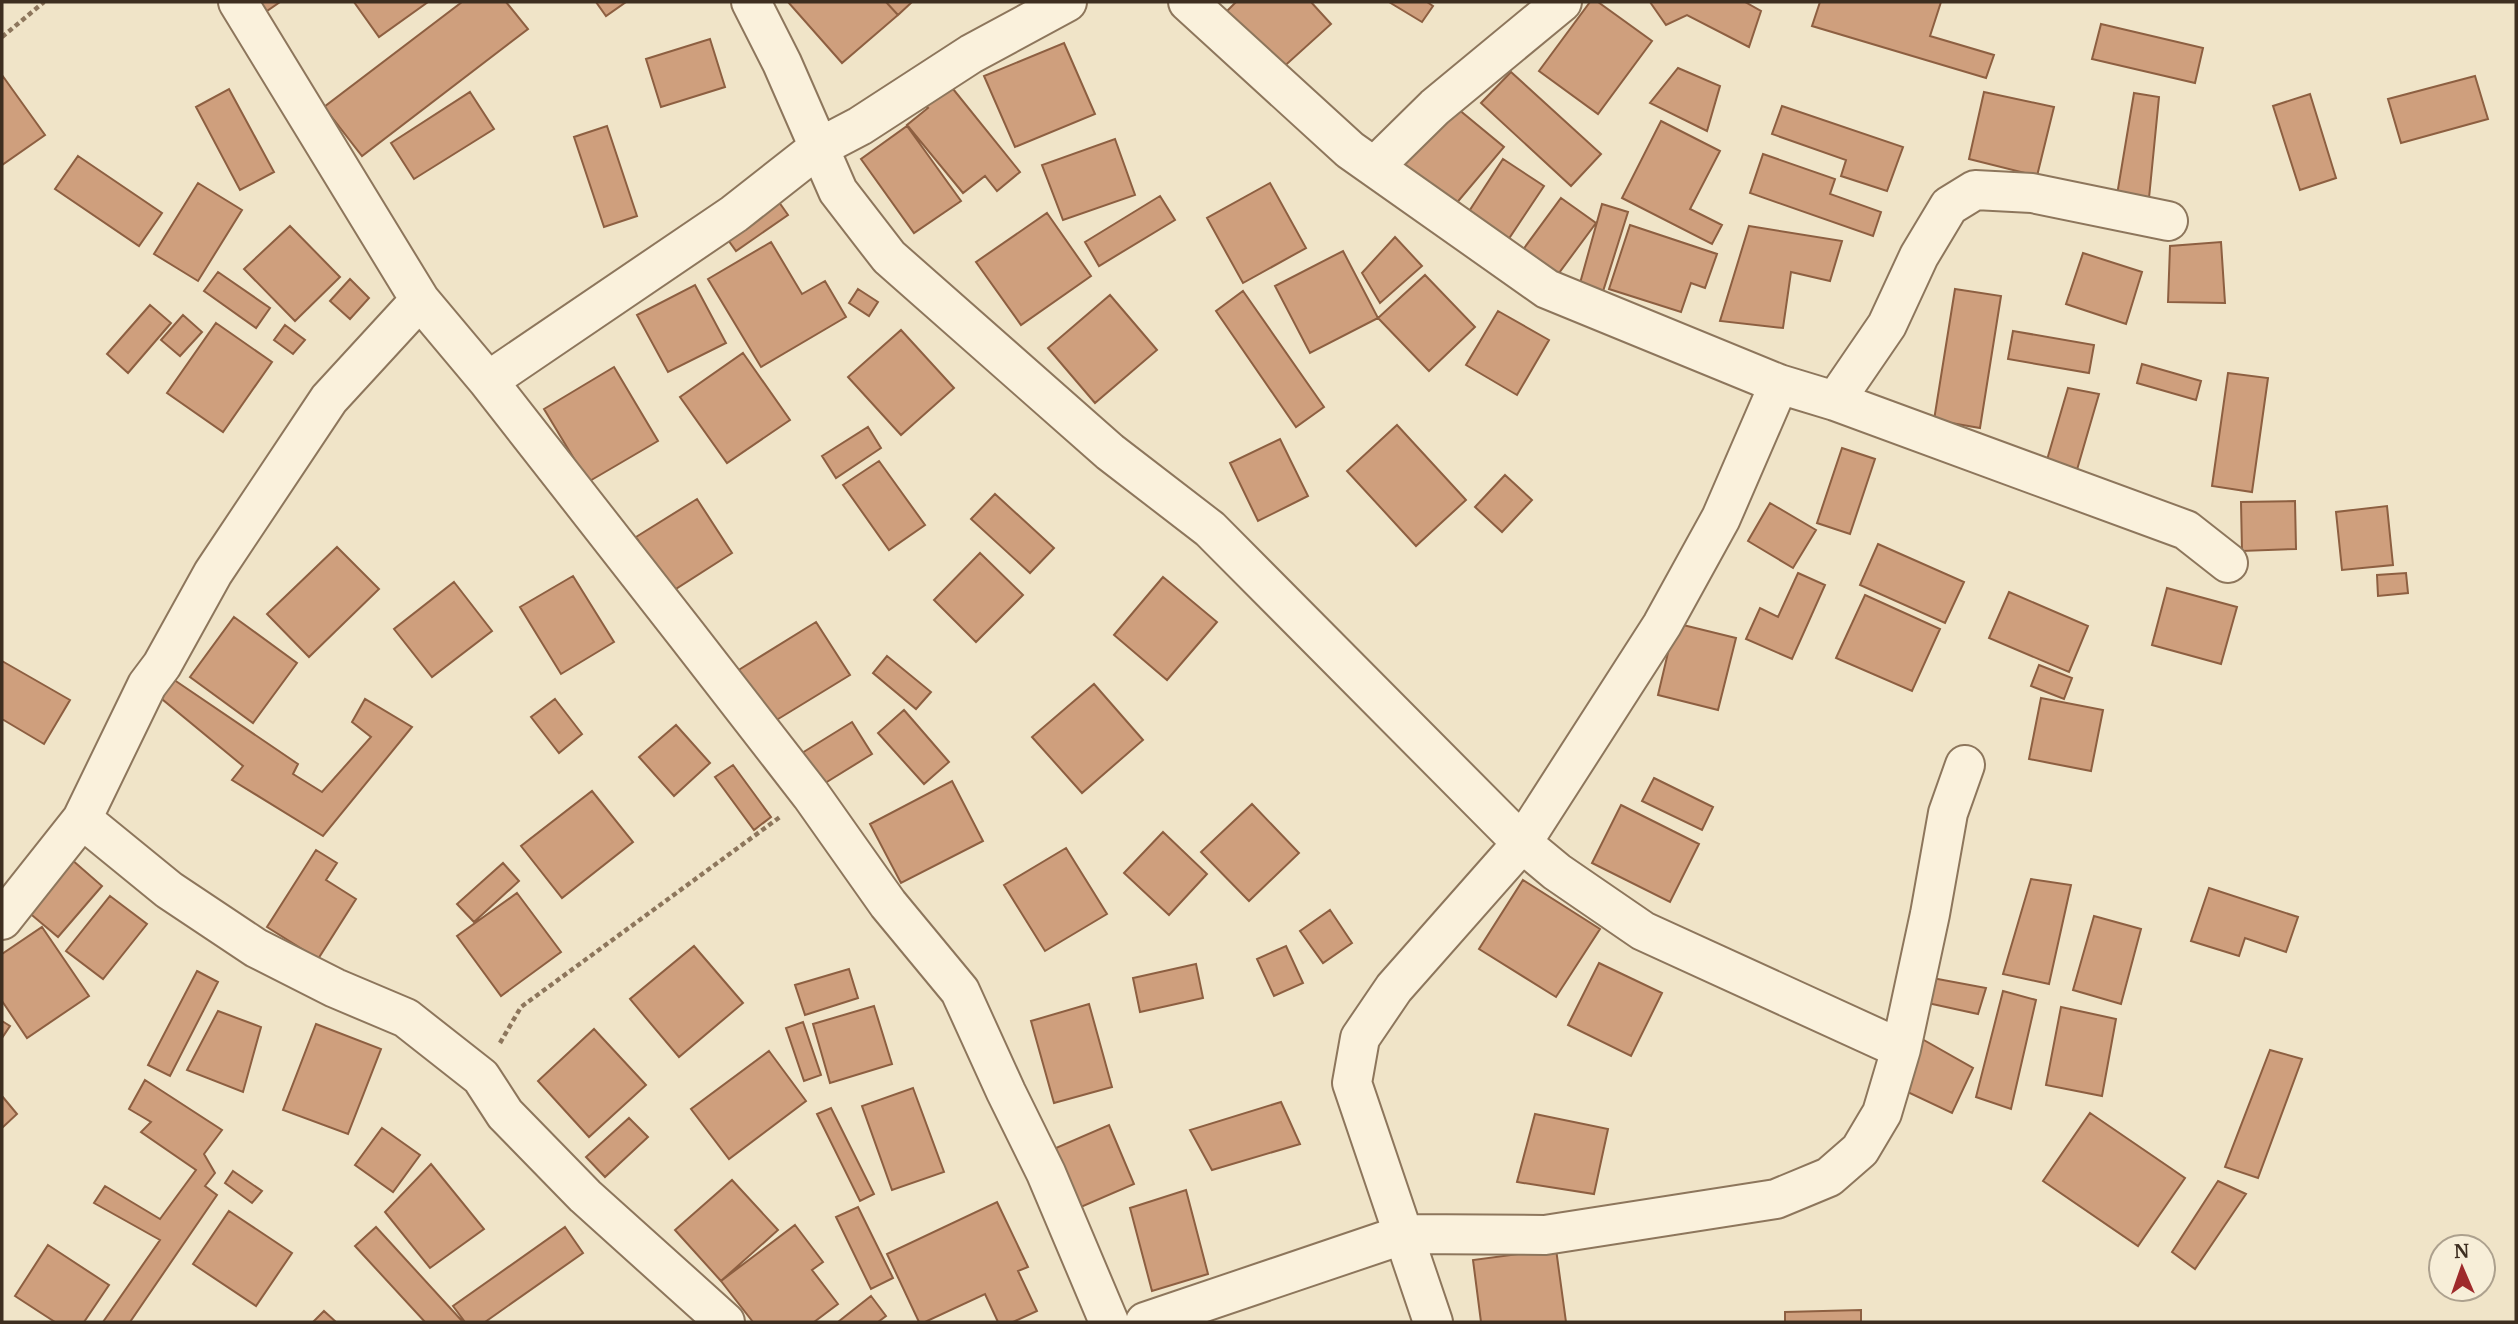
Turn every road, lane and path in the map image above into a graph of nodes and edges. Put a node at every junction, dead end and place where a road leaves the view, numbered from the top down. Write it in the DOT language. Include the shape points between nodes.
graph roads {
  1 [pos="44,2"];
  2 [pos="238,2"];
  3 [pos="751,2"];
  4 [pos="1067,2"];
  5 [pos="1188,2"];
  6 [pos="1562,2"];
  7 [pos="2,37"];
  8 [pos="818,148"];
  9 [pos="1374,167"];
  10 [pos="2168,221"];
  11 [pos="420,300"];
  12 [pos="488,381"];
  13 [pos="1779,384"];
  14 [pos="1835,401"];
  15 [pos="2228,563"];
  16 [pos="1965,765"];
  17 [pos="811,795"];
  18 [pos="82,819"];
  19 [pos="1522,843"];
  20 [pos="2,920"];
  21 [pos="1901,1049"];
  22 [pos="481,1077"];
  23 [pos="1405,1234"];
  24 [pos="725,1322"];
  25 [pos="1109,1322"];
  26 [pos="1146,1322"];
  27 [pos="1433,1322"];
  1 -- 7 [label="path"];
  2 -- 11 [label="street"];
  3 -- 8 [label="street"];
  4 -- 8 [label="street" via="971,54"];
  5 -- 9 [label="street"];
  6 -- 9 [label="street" via="1435,107"];
  8 -- 12 [label="street" via="723,221"];
  8 -- 19 [label="street" via="838,191 889,257 1110,452 1210,530"];
  9 -- 13 [label="street" via="1547,289"];
  10 -- 14 [label="street" via="2032,193 1975,190 1949,206 1919,256 1887,325"];
  11 -- 12 [label="street"];
  11 -- 18 [label="street" via="329,399 220,563 147,685"];
  12 -- 17 [label="street"];
  13 -- 14 [label="street"];
  13 -- 19 [label="street" via="1721,517 1662,625"];
  14 -- 15 [label="street" via="2186,530"];
  16 -- 21 [label="street" via="1948,813"];
  17 -- 22 [label="path" via="521,1007"];
  17 -- 25 [label="street" via="888,904 960,991 1046,1173"];
  18 -- 20 [label="street"];
  18 -- 22 [label="street" via="169,890 256,948 405,1018"];
  19 -- 21 [label="street" via="1643,931"];
  19 -- 23 [label="street" via="1394,988 1360,1038 1352,1083"];
  21 -- 23 [label="street" via="1882,1113 1860,1150 1829,1177 1776,1199 1545,1235"];
  22 -- 24 [label="street" via="505,1114 585,1196"];
  23 -- 26 [label="street"];
  23 -- 27 [label="street"];
}
